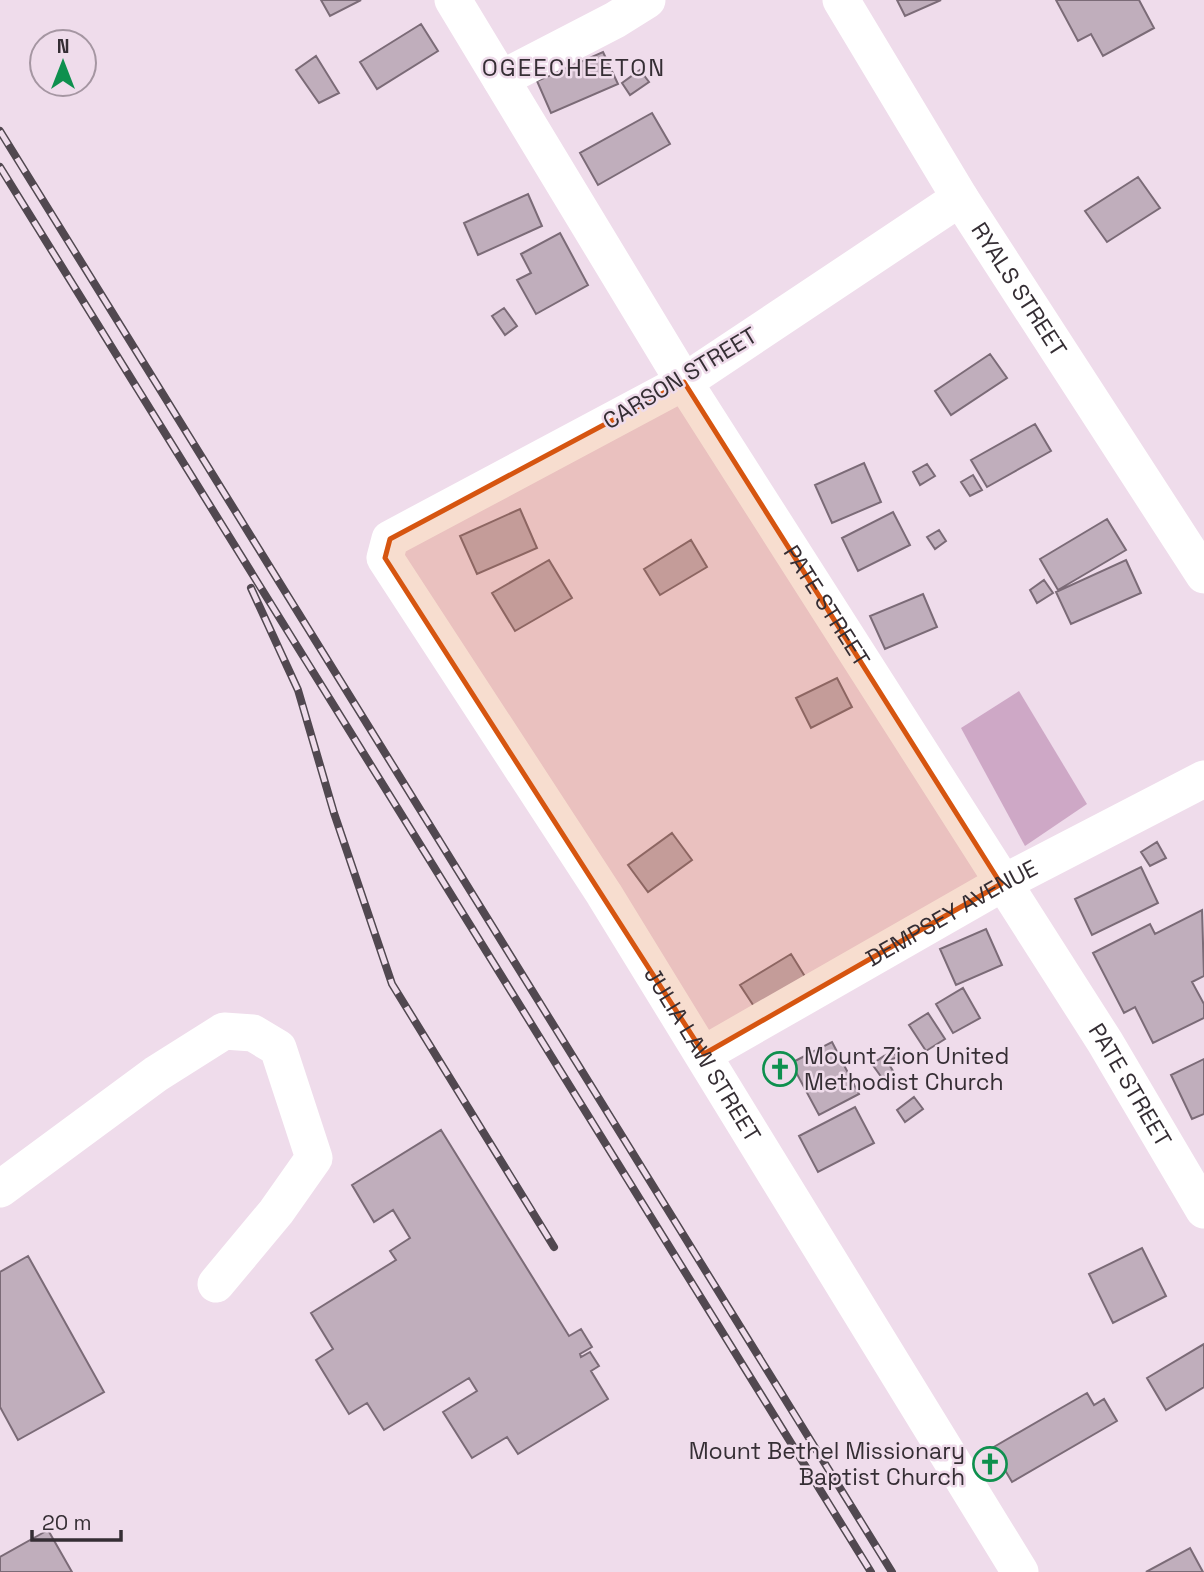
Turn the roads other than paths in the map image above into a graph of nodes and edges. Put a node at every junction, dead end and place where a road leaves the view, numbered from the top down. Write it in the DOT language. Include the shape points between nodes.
graph roads {
  1 [pos="453,0"];
  2 [pos="647,0"];
  3 [pos="841,0"];
  4 [pos="501,79"];
  5 [pos="960,198"];
  6 [pos="684,382"];
  7 [pos="390,540"];
  8 [pos="1204,575"];
  9 [pos="1204,779"];
  10 [pos="1001,884"];
  11 [pos="704,1054"];
  12 [pos="0,1189"];
  13 [pos="1204,1210"];
  14 [pos="216,1284"];
  15 [pos="1020,1572"];
  1 -- 4 [label="street, PATE STREET"];
  2 -- 4 [label="street"];
  3 -- 5 [label="street, RYALS STREET"];
  4 -- 6 [label="street, PATE STREET"];
  5 -- 6 [label="street, CARSON STREET"];
  5 -- 8 [label="street, RYALS STREET"];
  6 -- 7 [label="street, CARSON STREET"];
  6 -- 10 [label="street, PATE STREET"];
  7 -- 11 [label="street, JULIA LAW STREET" via="385,558"];
  9 -- 10 [label="street, DEMPSEY AVENUE"];
  10 -- 11 [label="street, DEMPSEY AVENUE"];
  10 -- 13 [label="street, PATE STREET" via="1105,1042"];
  11 -- 15 [label="street, JULIA LAW STREET"];
  12 -- 14 [label="street" via="167,1066 224,1031 253,1033 278,1048 314,1158"];
}
